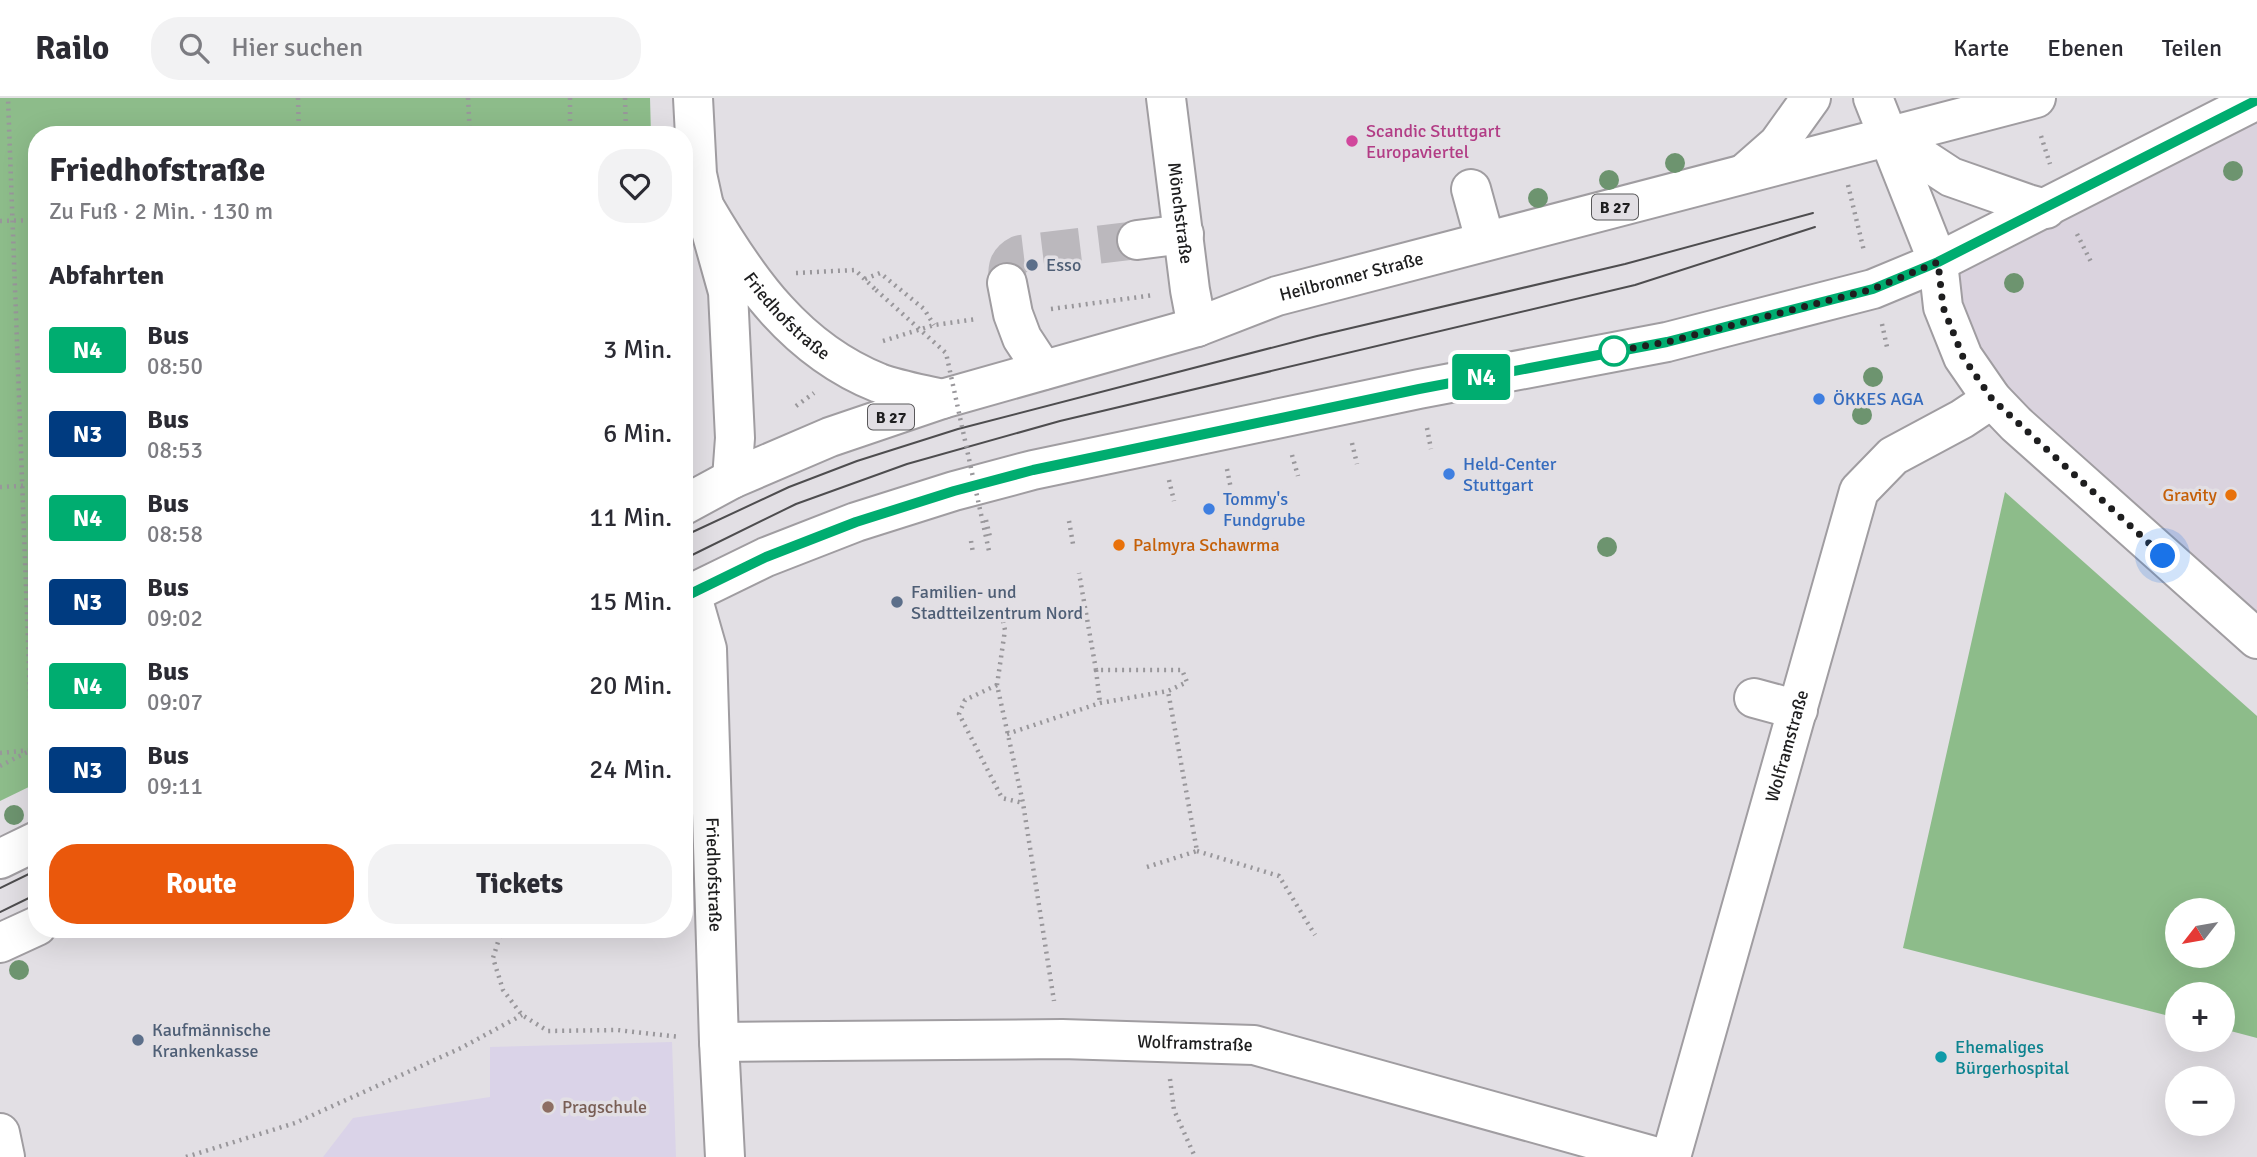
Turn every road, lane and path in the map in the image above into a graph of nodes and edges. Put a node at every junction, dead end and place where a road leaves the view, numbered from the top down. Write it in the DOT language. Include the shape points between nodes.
graph roads {
  1 [pos="8,98"];
  2 [pos="298,98"];
  3 [pos="468,98"];
  4 [pos="570,98"];
  5 [pos="625,98"];
  6 [pos="693,98"];
  7 [pos="1166,98"];
  8 [pos="1811,98"];
  9 [pos="1873,98"];
  10 [pos="2036,98"];
  11 [pos="2257,100"];
  12 [pos="1952,108"];
  13 [pos="299,126"];
  14 [pos="470,126"];
  15 [pos="570,126"];
  16 [pos="626,126"];
  17 [pos="1890,137"];
  18 [pos="1840,149"];
  19 [pos="1744,174"];
  20 [pos="1951,177"];
  21 [pos="1471,189"];
  22 [pos="704,206"];
  23 [pos="2046,209"];
  24 [pos="28,220"];
  25 [pos="0,221"];
  26 [pos="13,221"];
  27 [pos="1184,234"];
  28 [pos="1137,240"];
  29 [pos="1485,240"];
  30 [pos="1938,262"];
  31 [pos="786,278"];
  32 [pos="865,279"];
  33 [pos="1006,283"];
  34 [pos="1873,289"];
  35 [pos="1190,290"];
  36 [pos="1105,301"];
  37 [pos="934,325"];
  38 [pos="1197,327"];
  39 [pos="1887,346"];
  40 [pos="1043,370"];
  41 [pos="942,399"];
  42 [pos="1992,399"];
  43 [pos="732,479"];
  44 [pos="22,486"];
  45 [pos="28,486"];
  46 [pos="0,487"];
  47 [pos="693,500"];
  48 [pos="1069,521"];
  49 [pos="971,541"];
  50 [pos="1073,544"];
  51 [pos="989,551"];
  52 [pos="973,553"];
  53 [pos="1079,573"];
  54 [pos="693,592"];
  55 [pos="693,611"];
  56 [pos="1003,621"];
  57 [pos="27,635"];
  58 [pos="2257,639"];
  59 [pos="28,651"];
  60 [pos="1096,670"];
  61 [pos="997,685"];
  62 [pos="1168,691"];
  63 [pos="1754,698"];
  64 [pos="1101,703"];
  65 [pos="1798,710"];
  66 [pos="1007,734"];
  67 [pos="28,750"];
  68 [pos="0,752"];
  69 [pos="28,752"];
  70 [pos="0,766"];
  71 [pos="1023,803"];
  72 [pos="28,845"];
  73 [pos="1197,851"];
  74 [pos="0,859"];
  75 [pos="1147,867"];
  76 [pos="28,930"];
  77 [pos="1315,935"];
  78 [pos="499,938"];
  79 [pos="0,943"];
  80 [pos="522,1016"];
  81 [pos="1062,1039"];
  82 [pos="719,1042"];
  83 [pos="1174,1110"];
  84 [pos="0,1133"];
  85 [pos="5,1157"];
  86 [pos="186,1157"];
  87 [pos="725,1157"];
  88 [pos="1195,1157"];
  89 [pos="1657,1157"];
  90 [pos="1671,1157"];
  1 -- 26 [label="path"];
  2 -- 13 [label="path"];
  3 -- 14 [label="path"];
  4 -- 15 [label="path"];
  5 -- 16 [label="path"];
  6 -- 22 [label="street, Friedhofstraße" via="697,174"];
  7 -- 27 [label="street, Mönchstraße"];
  8 -- 19 [label="street" via="1778,144"];
  9 -- 17 [label="street"];
  10 -- 12 [label="street, Heilbronner Straße / B 27"];
  11 -- 23 [label="street"];
  12 -- 17 [label="street, Heilbronner Straße / B 27"];
  12 -- 20 [label="street"];
  17 -- 18 [label="street, Heilbronner Straße / B 27"];
  17 -- 20 [label="street"];
  17 -- 30 [label="street"];
  18 -- 19 [label="street, Heilbronner Straße / B 27"];
  18 -- 34 [label="path"];
  19 -- 29 [label="street, Heilbronner Straße / B 27"];
  20 -- 23 [label="street"];
  20 -- 30 [label="street"];
  21 -- 29 [label="street"];
  22 -- 41 [label="street, Friedhofstraße" via="733,257 776,311 812,345 880,383"];
  22 -- 43 [label="street, Friedhofstraße" via="728,292"];
  23 -- 30 [label="street"];
  24 -- 26 [label="path"];
  25 -- 26 [label="path"];
  26 -- 44 [label="path"];
  27 -- 28 [label="street"];
  27 -- 35 [label="street, Mönchstraße"];
  29 -- 38 [label="street, Heilbronner Straße / B 27" via="1277,296"];
  30 -- 34 [label="street"];
  30 -- 42 [label="street" via="1943,307 1963,357"];
  31 -- 32 [label="path" via="795,273 855,270"];
  32 -- 37 [label="path" via="880,273 924,309"];
  32 -- 51 [label="path, bridge" via="947,353"];
  33 -- 40 [label="street" via="1022,338"];
  34 -- 39 [label="path"];
  34 -- 54 [label="street" via="1667,342 1033,470 856,522"];
  35 -- 36 [label="path"];
  35 -- 38 [label="street, Mönchstraße"];
  38 -- 40 [label="street, Heilbronner Straße / B 27"];
  40 -- 41 [label="street, Heilbronner Straße / B 27"];
  41 -- 43 [label="street, Heilbronner Straße / B 27" via="830,437"];
  42 -- 58 [label="street"];
  42 -- 65 [label="street, Wolframstraße" via="1893,456 1859,491"];
  43 -- 47 [label="street, Heilbronner Straße / B 27"];
  44 -- 45 [label="path"];
  44 -- 46 [label="path"];
  44 -- 57 [label="path"];
  48 -- 50 [label="path"];
  49 -- 52 [label="path"];
  53 -- 60 [label="path"];
  55 -- 82 [label="street, Friedhofstraße" via="707,649"];
  56 -- 61 [label="path"];
  57 -- 59 [label="path"];
  60 -- 62 [label="path" via="1182,670 1186,682"];
  60 -- 64 [label="path"];
  61 -- 66 [label="path"];
  61 -- 71 [label="path" via="965,700 958,714 1002,798"];
  62 -- 64 [label="path"];
  62 -- 73 [label="path"];
  63 -- 65 [label="street"];
  64 -- 66 [label="path"];
  65 -- 90 [label="street, Wolframstraße"];
  66 -- 71 [label="path"];
  67 -- 68 [label="path"];
  69 -- 70 [label="path"];
  71 -- 81 [label="path"];
  72 -- 74 [label="street"];
  73 -- 75 [label="path"];
  73 -- 77 [label="path" via="1279,876"];
  76 -- 79 [label="street"];
  78 -- 80 [label="path" via="493,958 503,990"];
  80 -- 82 [label="path" via="548,1031 617,1030"];
  80 -- 86 [label="path" via="295,1123"];
  81 -- 82 [label="street, Wolframstraße"];
  81 -- 89 [label="street, Wolframstraße" via="1254,1045"];
  82 -- 87 [label="street, Friedhofstraße"];
  83 -- 88 [label="path"];
  84 -- 85 [label="street"];
}
